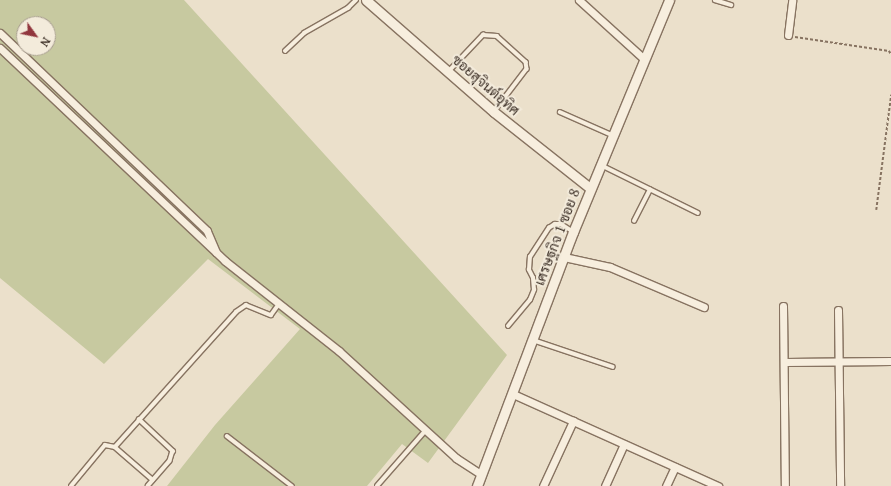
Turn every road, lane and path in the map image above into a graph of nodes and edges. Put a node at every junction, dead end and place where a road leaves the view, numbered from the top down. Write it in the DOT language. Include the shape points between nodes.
graph roads {
  1 [pos="356,0"];
  2 [pos="366,0"];
  3 [pos="579,0"];
  4 [pos="669,0"];
  5 [pos="715,0"];
  6 [pos="792,0"];
  7 [pos="731,5"];
  8 [pos="0,33"];
  9 [pos="788,35"];
  10 [pos="0,48"];
  11 [pos="285,51"];
  12 [pos="891,54"];
  13 [pos="644,59"];
  14 [pos="448,72"];
  15 [pos="891,95"];
  16 [pos="494,112"];
  17 [pos="560,112"];
  18 [pos="612,135"];
  19 [pos="600,165"];
  20 [pos="590,188"];
  21 [pos="650,190"];
  22 [pos="876,210"];
  23 [pos="698,213"];
  24 [pos="634,221"];
  25 [pos="573,232"];
  26 [pos="216,253"];
  27 [pos="564,257"];
  28 [pos="279,304"];
  29 [pos="783,306"];
  30 [pos="704,307"];
  31 [pos="838,310"];
  32 [pos="508,326"];
  33 [pos="533,340"];
  34 [pos="838,360"];
  35 [pos="891,361"];
  36 [pos="785,362"];
  37 [pos="613,367"];
  38 [pos="513,394"];
  39 [pos="139,420"];
  40 [pos="573,421"];
  41 [pos="427,429"];
  42 [pos="227,436"];
  43 [pos="624,444"];
  44 [pos="115,447"];
  45 [pos="675,467"];
  46 [pos="481,474"];
  47 [pos="153,480"];
  48 [pos="70,486"];
  49 [pos="148,486"];
  50 [pos="292,486"];
  51 [pos="377,486"];
  52 [pos="477,486"];
  53 [pos="543,486"];
  54 [pos="605,486"];
  55 [pos="666,486"];
  56 [pos="718,486"];
  57 [pos="786,486"];
  58 [pos="840,486"];
  1 -- 11 [label="lane" via="348,8 304,33"];
  2 -- 14 [label="street, ซอยสุจินต์อุทิศ"];
  3 -- 13 [label="street"];
  4 -- 13 [label="street, เศรษฐกิจ 1 ซอย 8"];
  5 -- 7 [label="lane"];
  6 -- 9 [label="street"];
  8 -- 26 [label="street" via="207,231"];
  9 -- 12 [label="path" via="889,51"];
  10 -- 26 [label="street"];
  13 -- 18 [label="street, เศรษฐกิจ 1 ซอย 8"];
  14 -- 16 [label="street, ซอยสุจินต์อุทิศ"];
  14 -- 16 [label="lane" via="483,35 497,36 526,62 527,70"];
  15 -- 22 [label="path"];
  16 -- 20 [label="street, ซอยสุจินต์อุทิศ"];
  17 -- 18 [label="lane"];
  18 -- 19 [label="street, เศรษฐกิจ 1 ซอย 8"];
  19 -- 20 [label="street, เศรษฐกิจ 1 ซอย 8"];
  19 -- 21 [label="lane"];
  20 -- 25 [label="street, เศรษฐกิจ 1 ซอย 8"];
  21 -- 23 [label="lane"];
  21 -- 24 [label="lane"];
  25 -- 27 [label="street, เศรษฐกิจ 1 ซอย 8"];
  25 -- 32 [label="lane" via="561,224 549,228 530,257 529,270 534,290 530,300"];
  26 -- 28 [label="street"];
  27 -- 30 [label="street" via="610,267"];
  27 -- 33 [label="street, เศรษฐกิจ 1 ซอย 8"];
  28 -- 39 [label="lane" via="271,315 246,305 236,312"];
  28 -- 41 [label="street" via="339,351"];
  29 -- 36 [label="street"];
  31 -- 34 [label="street"];
  33 -- 37 [label="lane"];
  33 -- 38 [label="street, เศรษฐกิจ 1 ซอย 8"];
  34 -- 35 [label="street"];
  34 -- 36 [label="street"];
  34 -- 58 [label="street"];
  36 -- 57 [label="street"];
  38 -- 40 [label="street"];
  38 -- 46 [label="street, เศรษฐกิจ 1 ซอย 8"];
  39 -- 44 [label="lane"];
  39 -- 47 [label="lane" via="173,451 170,461"];
  40 -- 43 [label="street"];
  40 -- 53 [label="street"];
  41 -- 46 [label="street" via="456,458"];
  41 -- 51 [label="lane"];
  42 -- 50 [label="lane"];
  43 -- 45 [label="street"];
  43 -- 54 [label="street"];
  44 -- 47 [label="lane"];
  44 -- 48 [label="lane" via="102,447"];
  45 -- 55 [label="street"];
  45 -- 56 [label="street"];
  46 -- 52 [label="street, เศรษฐกิจ 1 ซอย 8"];
  47 -- 49 [label="lane"];
}
